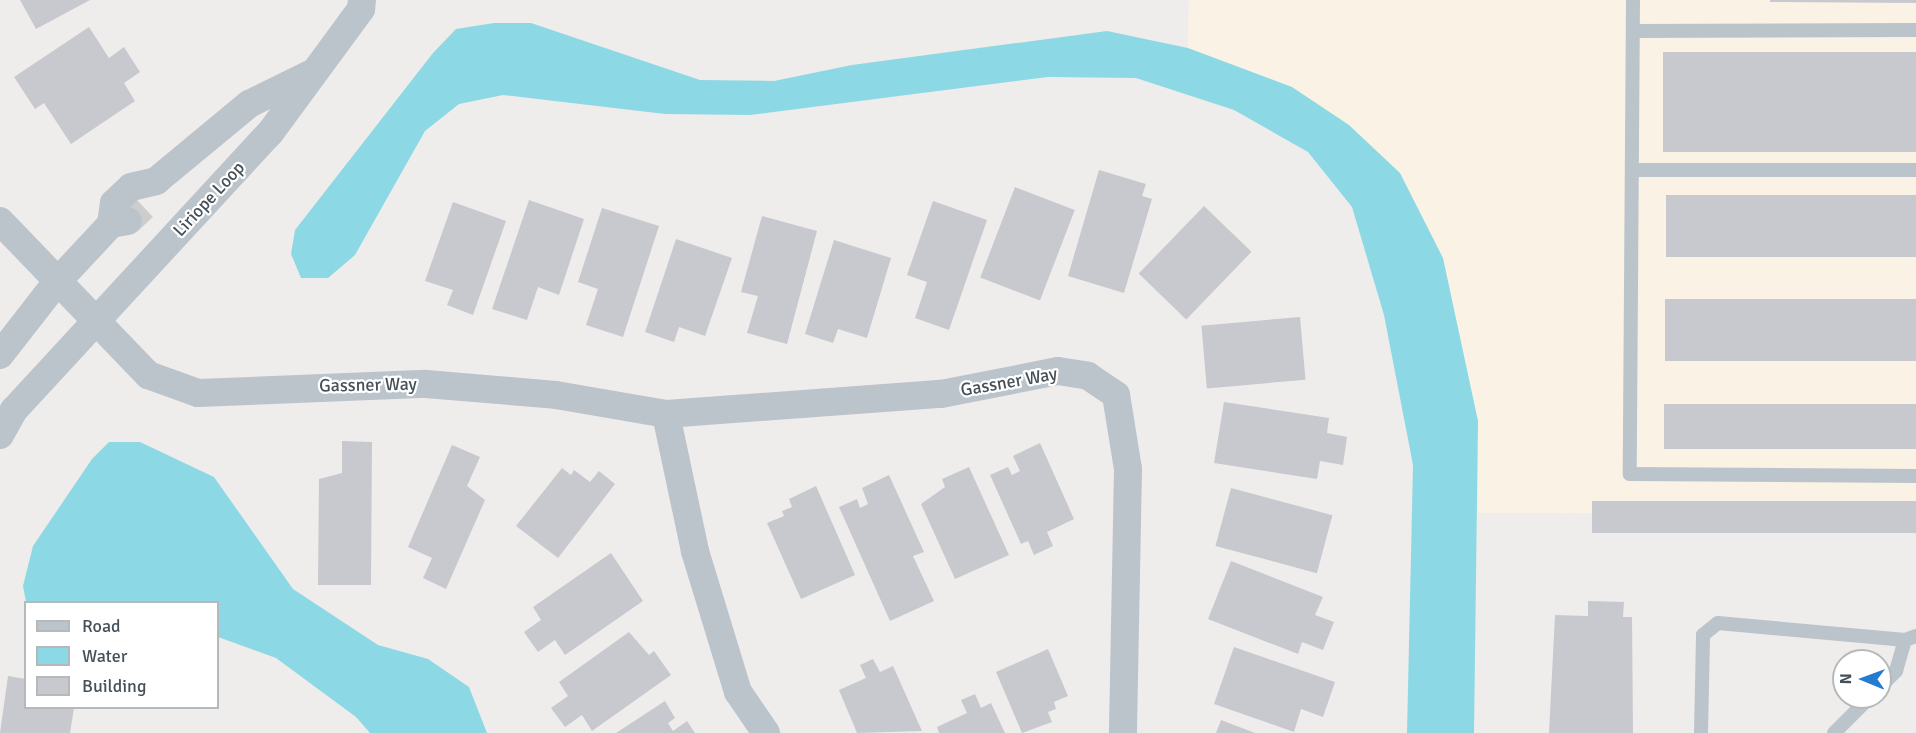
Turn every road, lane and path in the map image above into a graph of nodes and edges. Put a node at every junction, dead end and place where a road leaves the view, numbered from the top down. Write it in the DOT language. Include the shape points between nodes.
graph roads {
  1 [pos="362,0"];
  2 [pos="1633,0"];
  3 [pos="1916,30"];
  4 [pos="1633,31"];
  5 [pos="315,72"];
  6 [pos="199,146"];
  7 [pos="1632,170"];
  8 [pos="1916,170"];
  9 [pos="230,177"];
  10 [pos="0,221"];
  11 [pos="56,283"];
  12 [pos="96,320"];
  13 [pos="0,355"];
  14 [pos="666,414"];
  15 [pos="0,435"];
  16 [pos="1916,476"];
  17 [pos="1911,638"];
  18 [pos="1892,675"];
  19 [pos="1858,709"];
  20 [pos="766,733"];
  21 [pos="1123,733"];
  22 [pos="1701,733"];
  23 [pos="1834,733"];
  1 -- 5 [label="street, Liriope Loop" via="361,9"];
  2 -- 4 [label="lane"];
  3 -- 4 [label="lane"];
  4 -- 7 [label="lane"];
  5 -- 6 [label="street, Liriope Loop" via="249,104"];
  5 -- 9 [label="street, Liriope Loop" via="270,133"];
  6 -- 9 [label="street"];
  6 -- 11 [label="street, Liriope Loop" via="156,181 131,187 114,203 127,218"];
  7 -- 8 [label="lane"];
  7 -- 16 [label="lane" via="1630,474"];
  9 -- 12 [label="street, Liriope Loop"];
  10 -- 11 [label="street"];
  11 -- 12 [label="street"];
  11 -- 13 [label="street, Liriope Loop"];
  12 -- 14 [label="street, Gassner Way" via="148,375 198,393 426,384 556,395"];
  12 -- 15 [label="street, Liriope Loop" via="14,410"];
  14 -- 20 [label="street" via="695,551 738,692"];
  14 -- 21 [label="street, Gassner Way" via="942,394 1058,371 1088,376 1116,396 1128,469"];
  17 -- 18 [label="lane"];
  17 -- 22 [label="lane" via="1718,623 1703,635"];
  19 -- 23 [label="lane"];
}
